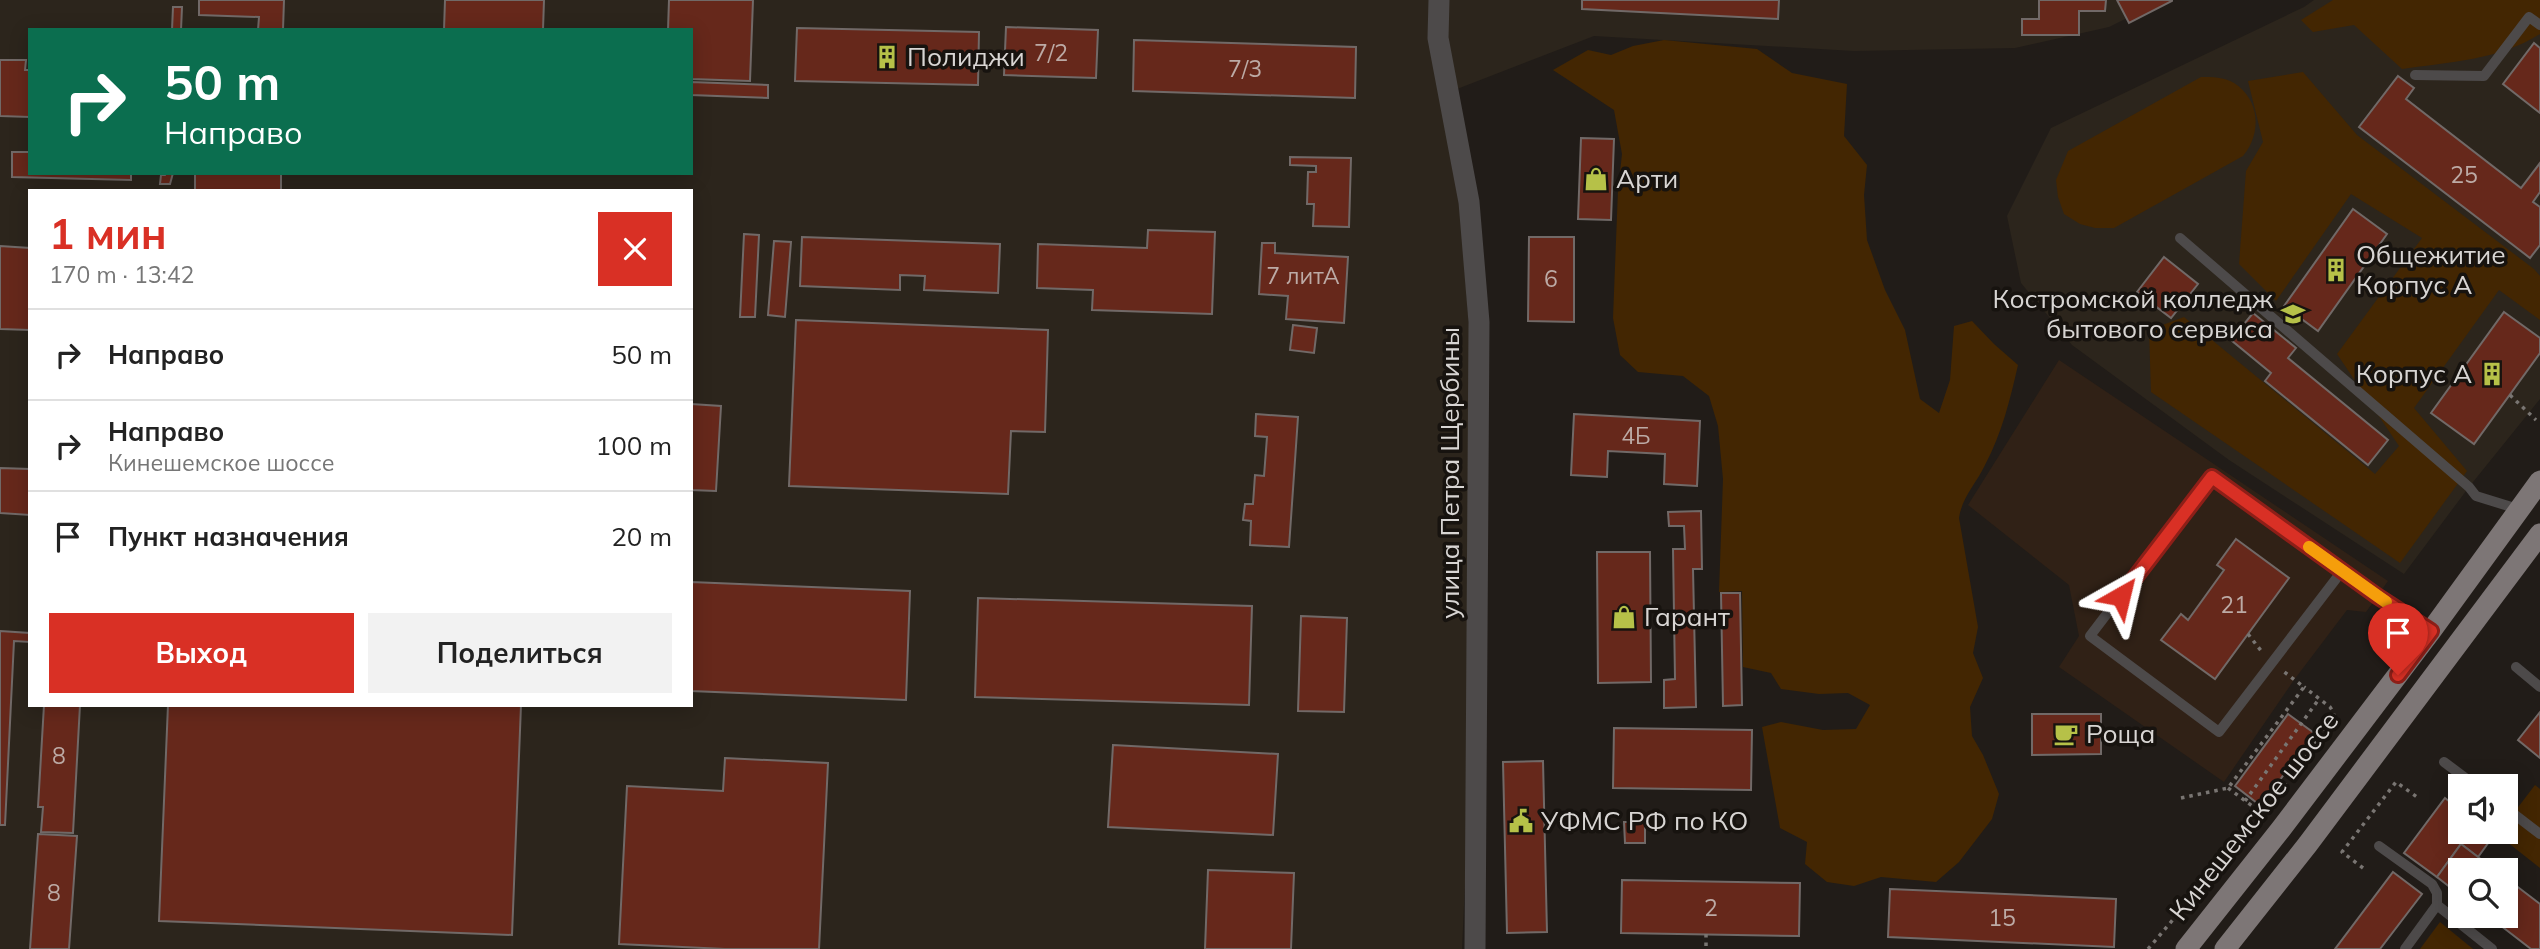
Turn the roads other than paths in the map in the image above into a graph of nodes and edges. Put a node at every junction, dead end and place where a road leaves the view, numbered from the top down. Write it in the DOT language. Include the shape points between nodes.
graph roads {
  1 [pos="1439,0"];
  2 [pos="2540,25"];
  3 [pos="2415,75"];
  4 [pos="2180,238"];
  5 [pos="2540,481"];
  6 [pos="2518,509"];
  7 [pos="2540,534"];
  8 [pos="2342,571"];
  9 [pos="2431,631"];
  10 [pos="2516,667"];
  11 [pos="2540,687"];
  12 [pos="2444,762"];
  13 [pos="2460,774"];
  14 [pos="2518,817"];
  15 [pos="2540,834"];
  16 [pos="2379,846"];
  17 [pos="2437,905"];
  18 [pos="1475,949"];
  19 [pos="2186,949"];
  20 [pos="2225,949"];
  21 [pos="2405,949"];
  22 [pos="2492,949"];
  1 -- 18 [label="street, улица Петра Щербины" via="1438,38 1469,202 1479,322"];
  2 -- 3 [label="lane" via="2529,17 2484,76"];
  4 -- 6 [label="lane" via="2476,496"];
  5 -- 6 [label="main road, Кинешемское шоссе"];
  6 -- 9 [label="main road, Кинешемское шоссе"];
  7 -- 20 [label="main road"];
  8 -- 8 [label="lane" via="2212,477 2090,636 2219,732"];
  8 -- 9 [label="lane"];
  9 -- 19 [label="main road, Кинешемское шоссе"];
  10 -- 11 [label="lane"];
  12 -- 13 [label="lane"];
  14 -- 15 [label="lane"];
  16 -- 17 [label="lane" via="2432,884"];
  17 -- 21 [label="lane"];
  17 -- 22 [label="lane"];
}
